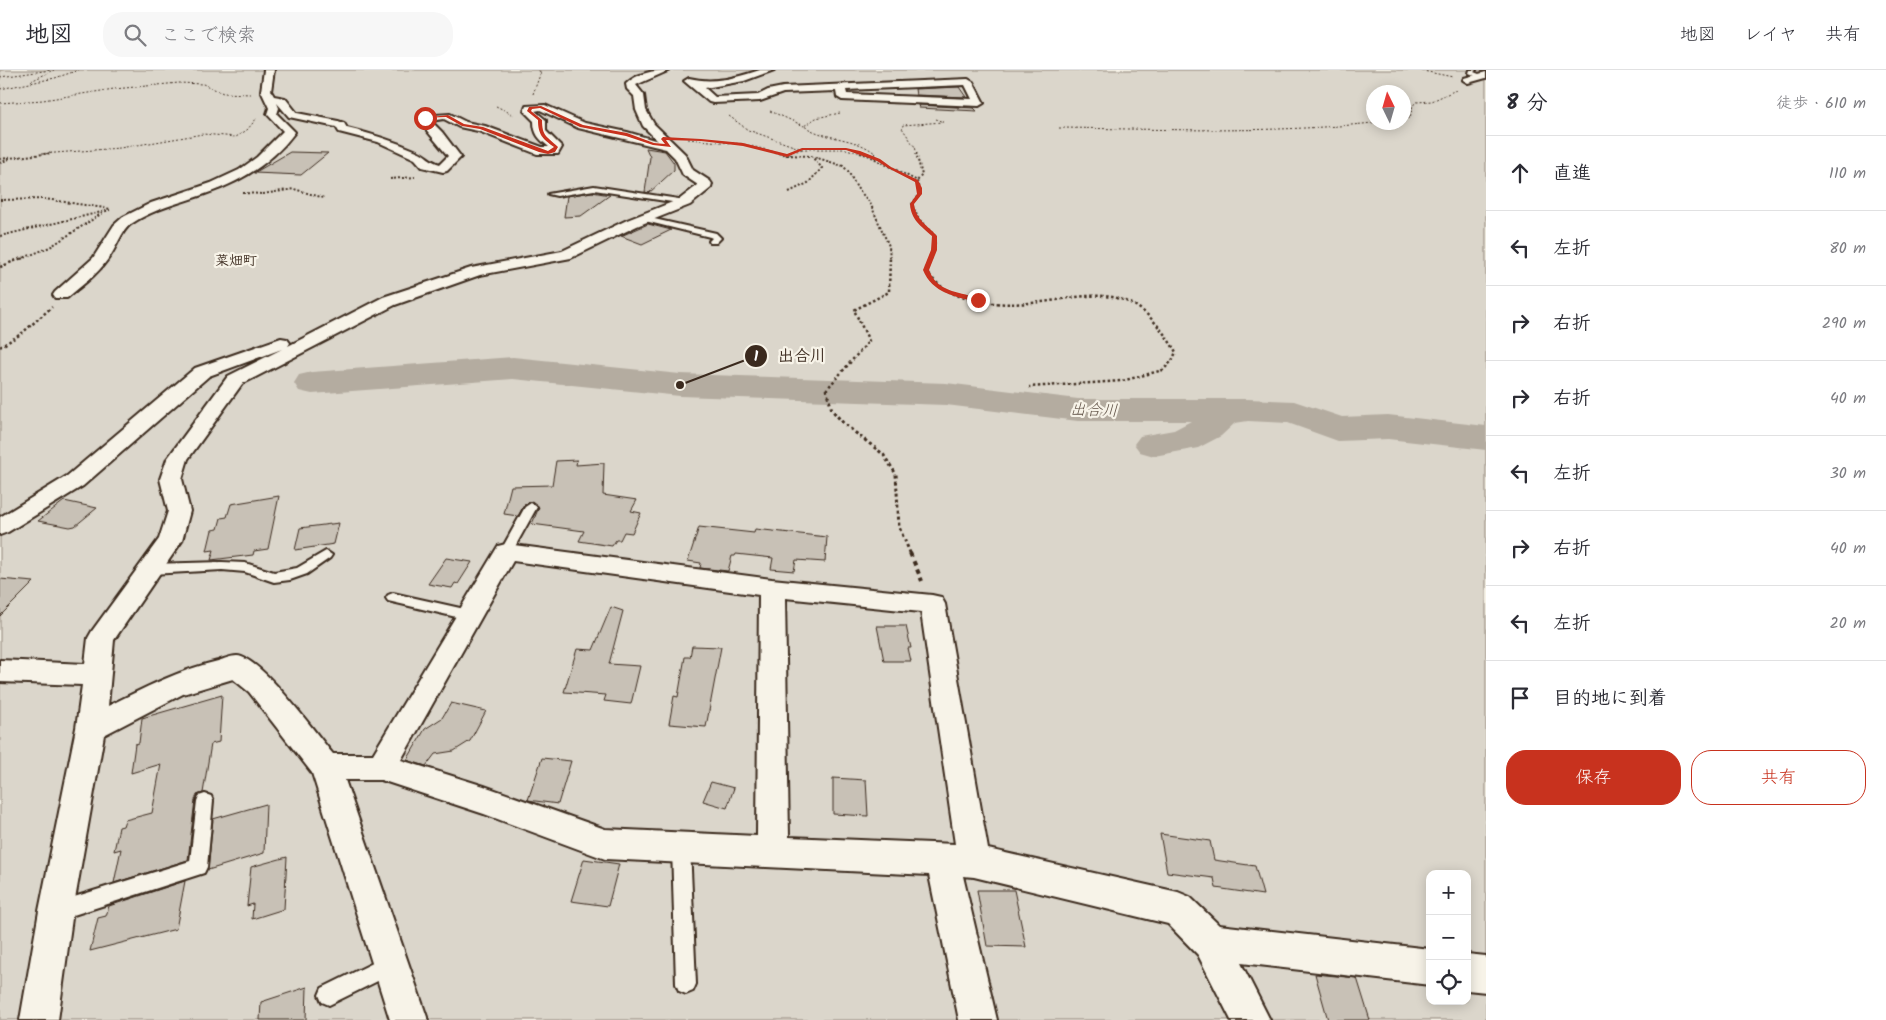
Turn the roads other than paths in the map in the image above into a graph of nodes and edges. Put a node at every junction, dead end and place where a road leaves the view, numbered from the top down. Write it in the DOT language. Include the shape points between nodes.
graph roads {
  1 [pos="269,70"];
  2 [pos="664,70"];
  3 [pos="769,70"];
  4 [pos="680,73"];
  5 [pos="1480,73"];
  6 [pos="1468,80"];
  7 [pos="924,84"];
  8 [pos="695,85"];
  9 [pos="840,88"];
  10 [pos="271,100"];
  11 [pos="926,102"];
  12 [pos="666,142"];
  13 [pos="552,194"];
  14 [pos="685,202"];
  15 [pos="644,218"];
  16 [pos="713,241"];
  17 [pos="62,295"];
  18 [pos="322,335"];
  19 [pos="531,507"];
  20 [pos="0,527"];
  21 [pos="506,552"];
  22 [pos="326,555"];
  23 [pos="151,569"];
  24 [pos="772,588"];
  25 [pos="393,598"];
  26 [pos="469,615"];
  27 [pos="0,671"];
  28 [pos="96,675"];
  29 [pos="91,728"];
  30 [pos="325,767"];
  31 [pos="381,767"];
  32 [pos="205,801"];
  33 [pos="681,847"];
  34 [pos="774,852"];
  35 [pos="958,860"];
  36 [pos="56,911"];
  37 [pos="1212,942"];
  38 [pos="391,965"];
  39 [pos="1426,967"];
  40 [pos="1471,972"];
  41 [pos="1486,974"];
  42 [pos="686,984"];
  43 [pos="329,995"];
  44 [pos="39,1020"];
  45 [pos="409,1020"];
  46 [pos="978,1020"];
  47 [pos="1251,1020"];
  1 -- 10 [label="street" via="266,91"];
  2 -- 12 [label="street" via="631,84 639,95 644,119"];
  3 -- 8 [label="street" via="719,84"];
  4 -- 8 [label="street"];
  5 -- 6 [label="street"];
  7 -- 9 [label="street"];
  7 -- 11 [label="street"];
  7 -- 11 [label="street" via="968,82 979,103"];
  8 -- 9 [label="street" via="713,100 760,98 783,90"];
  9 -- 11 [label="street" via="842,97"];
  10 -- 12 [label="street" via="281,100 293,115 300,118 334,122 350,133 382,140 419,156 426,164 444,168 456,158 425,118 446,116 541,152 554,151 556,147 542,136 540,120 529,111 535,107 582,126 646,142"];
  10 -- 17 [label="street" via="272,114 289,132 245,173 128,220 113,235 102,258"];
  12 -- 14 [label="street" via="681,157 687,172 704,184 704,188"];
  13 -- 14 [label="lane" via="594,188"];
  14 -- 15 [label="street"];
  15 -- 16 [label="lane" via="713,235 717,238"];
  15 -- 18 [label="street" via="566,255 477,271 416,291"];
  18 -- 20 [label="street" via="262,348 202,372 75,482"];
  18 -- 23 [label="street" via="235,380 204,422 178,458 170,479 179,511 170,541"];
  19 -- 21 [label="lane"];
  21 -- 24 [label="street"];
  21 -- 26 [label="street"];
  22 -- 23 [label="lane" via="290,576 274,577 245,568 222,566"];
  23 -- 28 [label="street" via="101,638"];
  24 -- 34 [label="street"];
  24 -- 35 [label="street" via="932,604 950,706"];
  25 -- 26 [label="lane"];
  26 -- 31 [label="street"];
  27 -- 28 [label="street"];
  28 -- 29 [label="street"];
  29 -- 30 [label="street" via="173,686 237,667 259,684"];
  29 -- 36 [label="street"];
  30 -- 31 [label="street"];
  30 -- 38 [label="street"];
  31 -- 33 [label="street" via="605,844"];
  32 -- 36 [label="lane" via="198,867"];
  33 -- 34 [label="street"];
  33 -- 42 [label="lane"];
  34 -- 35 [label="street"];
  35 -- 37 [label="street" via="1178,909"];
  35 -- 46 [label="street"];
  36 -- 44 [label="street"];
  37 -- 39 [label="street"];
  37 -- 47 [label="street"];
  38 -- 43 [label="lane"];
  38 -- 45 [label="street"];
  40 -- 41 [label="street"];
}
